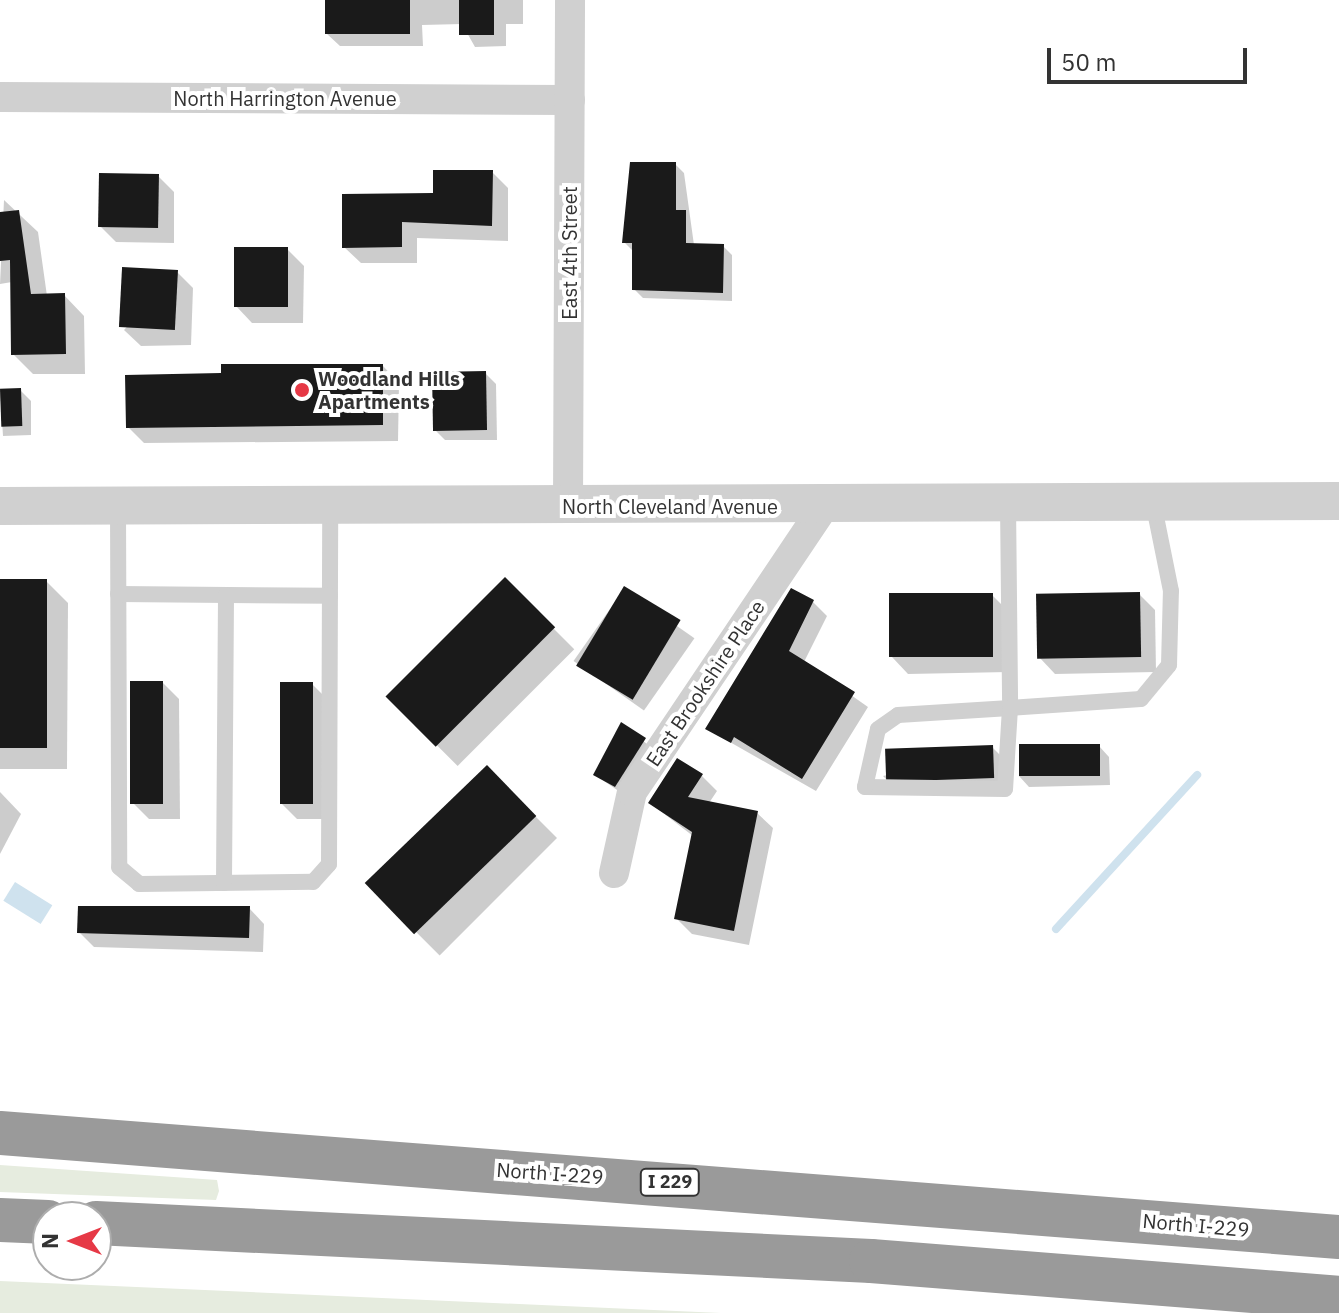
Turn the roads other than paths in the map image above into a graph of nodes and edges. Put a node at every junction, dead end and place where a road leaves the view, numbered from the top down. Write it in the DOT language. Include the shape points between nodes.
graph roads {
  1 [pos="570,0"];
  2 [pos="0,97"];
  3 [pos="570,100"];
  4 [pos="1339,501"];
  5 [pos="1153,502"];
  6 [pos="1008,503"];
  7 [pos="825,505"];
  8 [pos="0,506"];
  9 [pos="118,506"];
  10 [pos="330,506"];
  11 [pos="568,506"];
  12 [pos="118,594"];
  13 [pos="226,595"];
  14 [pos="330,596"];
  15 [pos="1010,708"];
  16 [pos="614,873"];
  17 [pos="224,883"];
  18 [pos="0,1133"];
  19 [pos="0,1220"];
  20 [pos="32,1221"];
  21 [pos="112,1224"];
  22 [pos="1339,1237"];
  23 [pos="1339,1298"];
  1 -- 3 [label="street, East 4th Street"];
  2 -- 3 [label="street, North Harrington Avenue"];
  3 -- 11 [label="street, East 4th Street"];
  4 -- 5 [label="street, North Cleveland Avenue"];
  5 -- 6 [label="street, North Cleveland Avenue"];
  5 -- 15 [label="lane" via="1171,591 1169,665 1141,699"];
  6 -- 7 [label="street, North Cleveland Avenue"];
  6 -- 15 [label="lane"];
  7 -- 11 [label="street, North Cleveland Avenue"];
  7 -- 16 [label="street, East Brookshire Place" via="632,792"];
  8 -- 9 [label="street, North Cleveland Avenue"];
  9 -- 10 [label="street, North Cleveland Avenue"];
  9 -- 12 [label="lane"];
  10 -- 11 [label="street, North Cleveland Avenue"];
  10 -- 14 [label="lane"];
  12 -- 13 [label="lane"];
  12 -- 17 [label="lane" via="119,867 139,884"];
  13 -- 14 [label="lane"];
  13 -- 17 [label="lane"];
  14 -- 17 [label="lane" via="329,864 313,882"];
  15 -- 15 [label="lane" via="1005,789 865,787 878,729 898,715"];
  18 -- 22 [label="highway, North I-229 / I 229"];
  19 -- 20 [label="highway"];
  21 -- 23 [label="highway" via="856,1260"];
}
